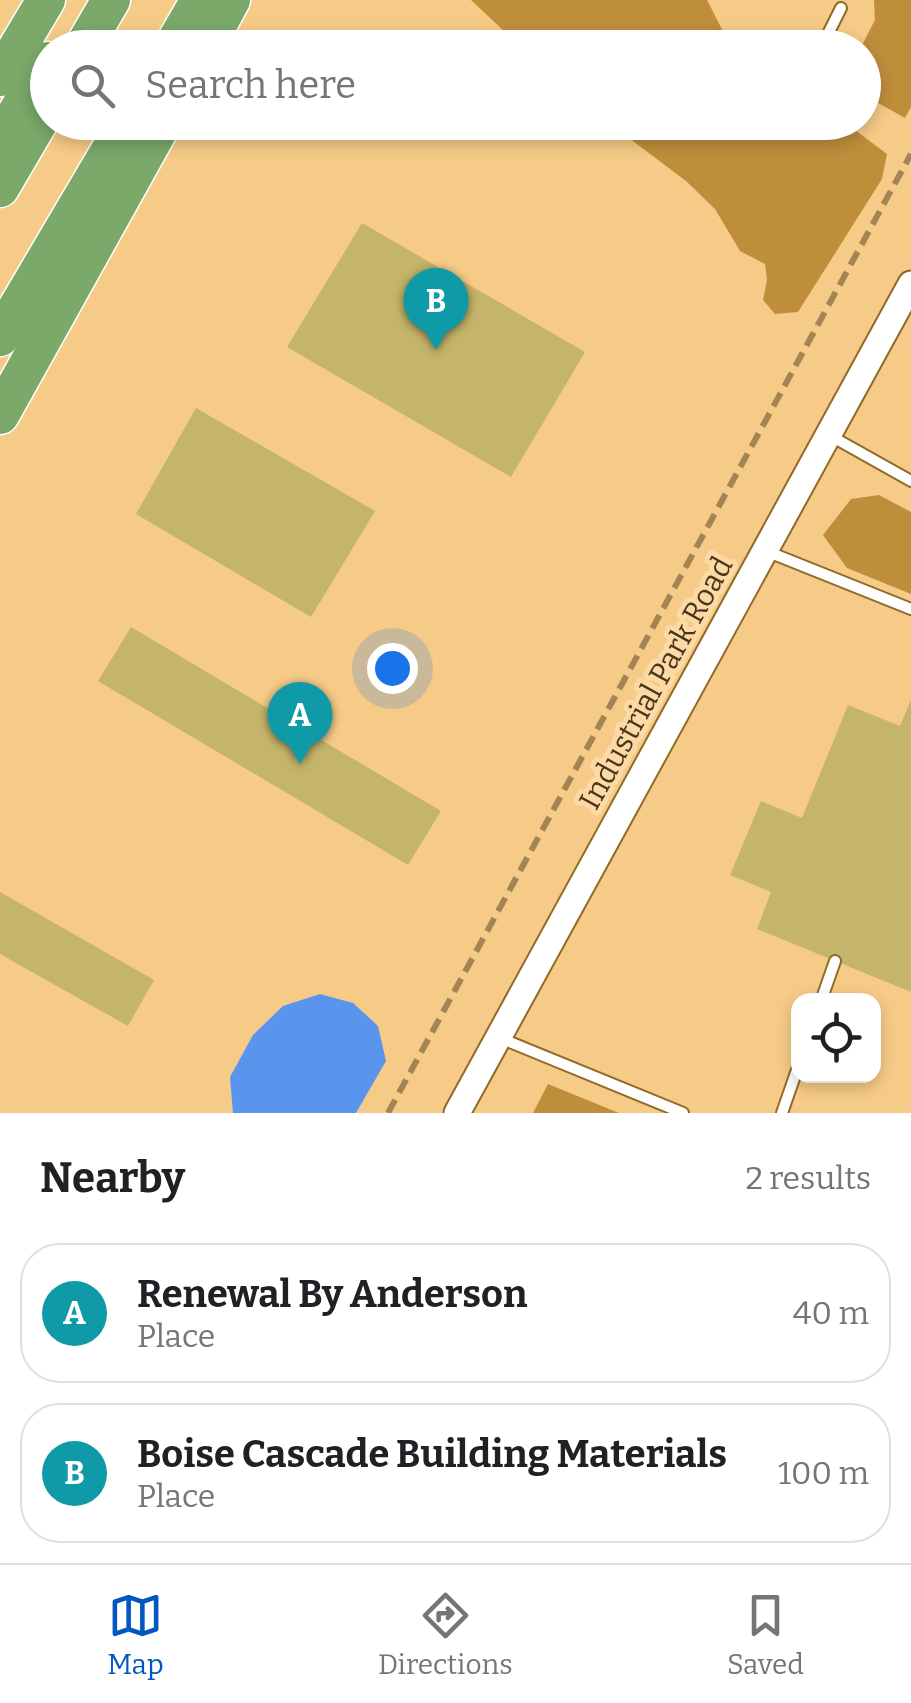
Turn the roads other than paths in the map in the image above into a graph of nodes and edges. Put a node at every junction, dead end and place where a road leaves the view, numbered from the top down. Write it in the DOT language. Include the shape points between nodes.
graph roads {
  1 [pos="46,0"];
  2 [pos="83,0"];
  3 [pos="111,0"];
  4 [pos="200,0"];
  5 [pos="231,0"];
  6 [pos="841,8"];
  7 [pos="66,30"];
  8 [pos="94,30"];
  9 [pos="182,30"];
  10 [pos="215,30"];
  11 [pos="830,30"];
  12 [pos="0,77"];
  13 [pos="30,91"];
  14 [pos="30,138"];
  15 [pos="116,140"];
  16 [pos="153,140"];
  17 [pos="0,141"];
  18 [pos="0,188"];
  19 [pos="911,284"];
  20 [pos="0,337"];
  21 [pos="0,415"];
  22 [pos="828,435"];
  23 [pos="911,480"];
  24 [pos="765,550"];
  25 [pos="911,610"];
  26 [pos="834,961"];
  27 [pos="823,993"];
  28 [pos="499,1038"];
  29 [pos="792,1083"];
  30 [pos="458,1113"];
  31 [pos="683,1113"];
  32 [pos="782,1113"];
  1 -- 12 [label="highway"];
  2 -- 7 [label="highway"];
  3 -- 8 [label="highway"];
  4 -- 9 [label="highway"];
  5 -- 10 [label="highway"];
  6 -- 11 [label="lane"];
  13 -- 17 [label="highway"];
  14 -- 18 [label="highway"];
  15 -- 20 [label="highway"];
  16 -- 21 [label="highway"];
  19 -- 22 [label="street, Industrial Park Road"];
  22 -- 23 [label="lane"];
  22 -- 24 [label="street, Industrial Park Road"];
  24 -- 25 [label="lane"];
  24 -- 28 [label="street, Industrial Park Road"];
  26 -- 27 [label="lane"];
  28 -- 30 [label="street, Industrial Park Road"];
  28 -- 31 [label="lane" via="634,1087"];
  29 -- 32 [label="lane"];
}
